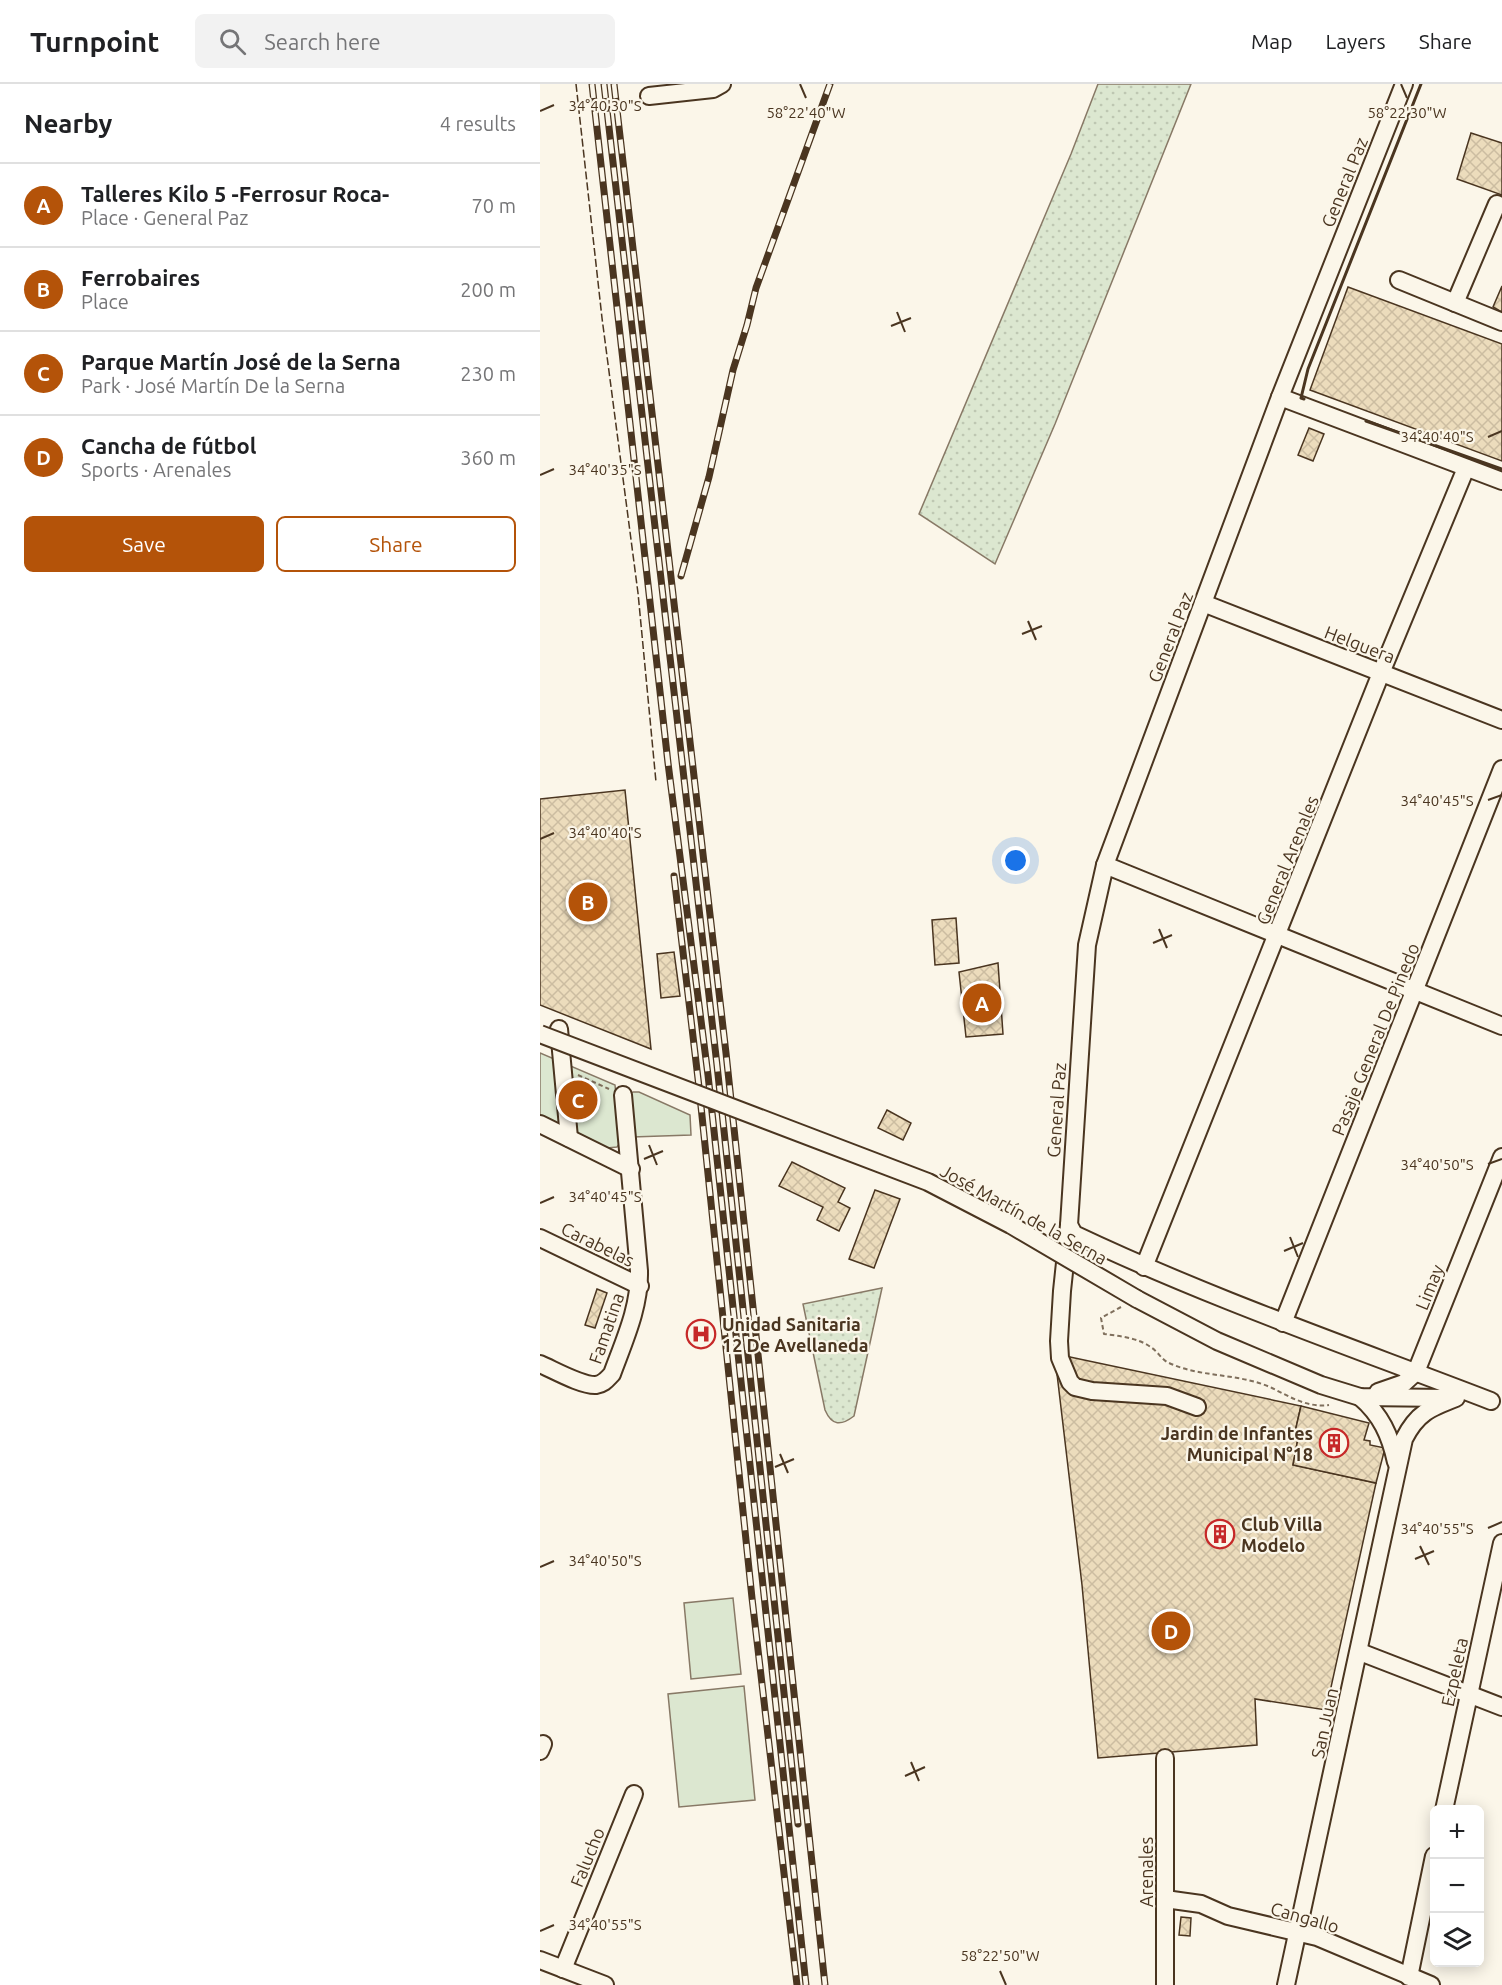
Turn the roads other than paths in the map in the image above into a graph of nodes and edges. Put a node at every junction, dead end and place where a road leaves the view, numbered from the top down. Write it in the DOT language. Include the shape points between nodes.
graph roads {
  1 [pos="722,84"];
  2 [pos="1404,84"];
  3 [pos="649,96"];
  4 [pos="1497,204"];
  5 [pos="1399,280"];
  6 [pos="1455,303"];
  7 [pos="1502,322"];
  8 [pos="1280,397"];
  9 [pos="1466,468"];
  10 [pos="1502,482"];
  11 [pos="1203,603"];
  12 [pos="1381,673"];
  13 [pos="1502,720"];
  14 [pos="1502,769"];
  15 [pos="1105,865"];
  16 [pos="1278,934"];
  17 [pos="1416,989"];
  18 [pos="1502,1026"];
  19 [pos="559,1029"];
  20 [pos="540,1034"];
  21 [pos="623,1095"];
  22 [pos="540,1124"];
  23 [pos="569,1138"];
  24 [pos="1502,1157"];
  25 [pos="631,1169"];
  26 [pos="1069,1225"];
  27 [pos="540,1238"];
  28 [pos="1144,1267"];
  29 [pos="640,1286"];
  30 [pos="1282,1323"];
  31 [pos="540,1364"];
  32 [pos="1416,1372"];
  33 [pos="1359,1397"];
  34 [pos="1456,1398"];
  35 [pos="1496,1403"];
  36 [pos="1197,1407"];
  37 [pos="1397,1469"];
  38 [pos="1502,1543"];
  39 [pos="1359,1652"];
  40 [pos="1469,1693"];
  41 [pos="1502,1707"];
  42 [pos="1165,1758"];
  43 [pos="634,1794"];
  44 [pos="1445,1805"];
  45 [pos="1433,1859"];
  46 [pos="1165,1899"];
  47 [pos="1298,1933"];
  48 [pos="540,1960"];
  49 [pos="563,1969"];
  50 [pos="1409,1977"];
  51 [pos="605,1985"];
  52 [pos="1165,1985"];
  53 [pos="1286,1985"];
  54 [pos="1431,1985"];
  1 -- 3 [label="street" via="714,89"];
  2 -- 8 [label="street, General Paz"];
  4 -- 6 [label="street"];
  5 -- 6 [label="street"];
  6 -- 7 [label="street"];
  8 -- 9 [label="street"];
  8 -- 11 [label="street, General Paz"];
  9 -- 10 [label="street"];
  9 -- 12 [label="street, General Arenales"];
  11 -- 12 [label="street, Helguera"];
  11 -- 15 [label="street, General Paz"];
  12 -- 13 [label="street, Helguera"];
  12 -- 16 [label="street, General Arenales"];
  14 -- 17 [label="street, Pasaje General De Pinedo"];
  15 -- 16 [label="street"];
  15 -- 26 [label="street, General Paz" via="1087,945"];
  16 -- 17 [label="street"];
  16 -- 28 [label="street, General Arenales"];
  17 -- 18 [label="street"];
  17 -- 30 [label="street, Pasaje General De Pinedo"];
  19 -- 23 [label="street"];
  20 -- 33 [label="street, José Martín de la Serna, bridge" via="928,1182 1217,1341 1289,1373"];
  21 -- 25 [label="street, Famatina"];
  22 -- 23 [label="street"];
  23 -- 25 [label="street"];
  24 -- 32 [label="street, Limay"];
  25 -- 29 [label="street, Famatina"];
  26 -- 28 [label="street, José Martín de la Serna" via="1074,1234"];
  26 -- 36 [label="street, General Paz" via="1059,1341 1060,1358 1070,1382 1092,1391 1167,1396"];
  27 -- 29 [label="street, Carabelas"];
  28 -- 30 [label="street, José Martín de la Serna"];
  29 -- 31 [label="street, Famatina" via="606,1382 582,1382"];
  30 -- 32 [label="street, José Martín de la Serna"];
  32 -- 33 [label="street" via="1404,1383"];
  32 -- 35 [label="street, José Martín de la Serna"];
  33 -- 34 [label="street, José Martín de la Serna"];
  33 -- 37 [label="street, San Juan" via="1388,1432"];
  34 -- 35 [label="street, José Martín de la Serna"];
  34 -- 37 [label="street, San Juan" via="1428,1410 1412,1424"];
  37 -- 39 [label="street, San Juan"];
  38 -- 40 [label="street, Ezpeleta"];
  39 -- 40 [label="street"];
  39 -- 47 [label="street, San Juan"];
  40 -- 41 [label="street"];
  40 -- 44 [label="street, Ezpeleta"];
  42 -- 46 [label="street, Arenales"];
  43 -- 49 [label="street, Falucho"];
  45 -- 50 [label="street"];
  46 -- 47 [label="street, Cangallo" via="1202,1904 1228,1916"];
  46 -- 52 [label="street, Arenales"];
  47 -- 50 [label="street, Cangallo" via="1317,1937"];
  47 -- 53 [label="street, San Juan"];
  48 -- 49 [label="street"];
  49 -- 51 [label="street"];
  50 -- 54 [label="street, Cangallo"];
}
